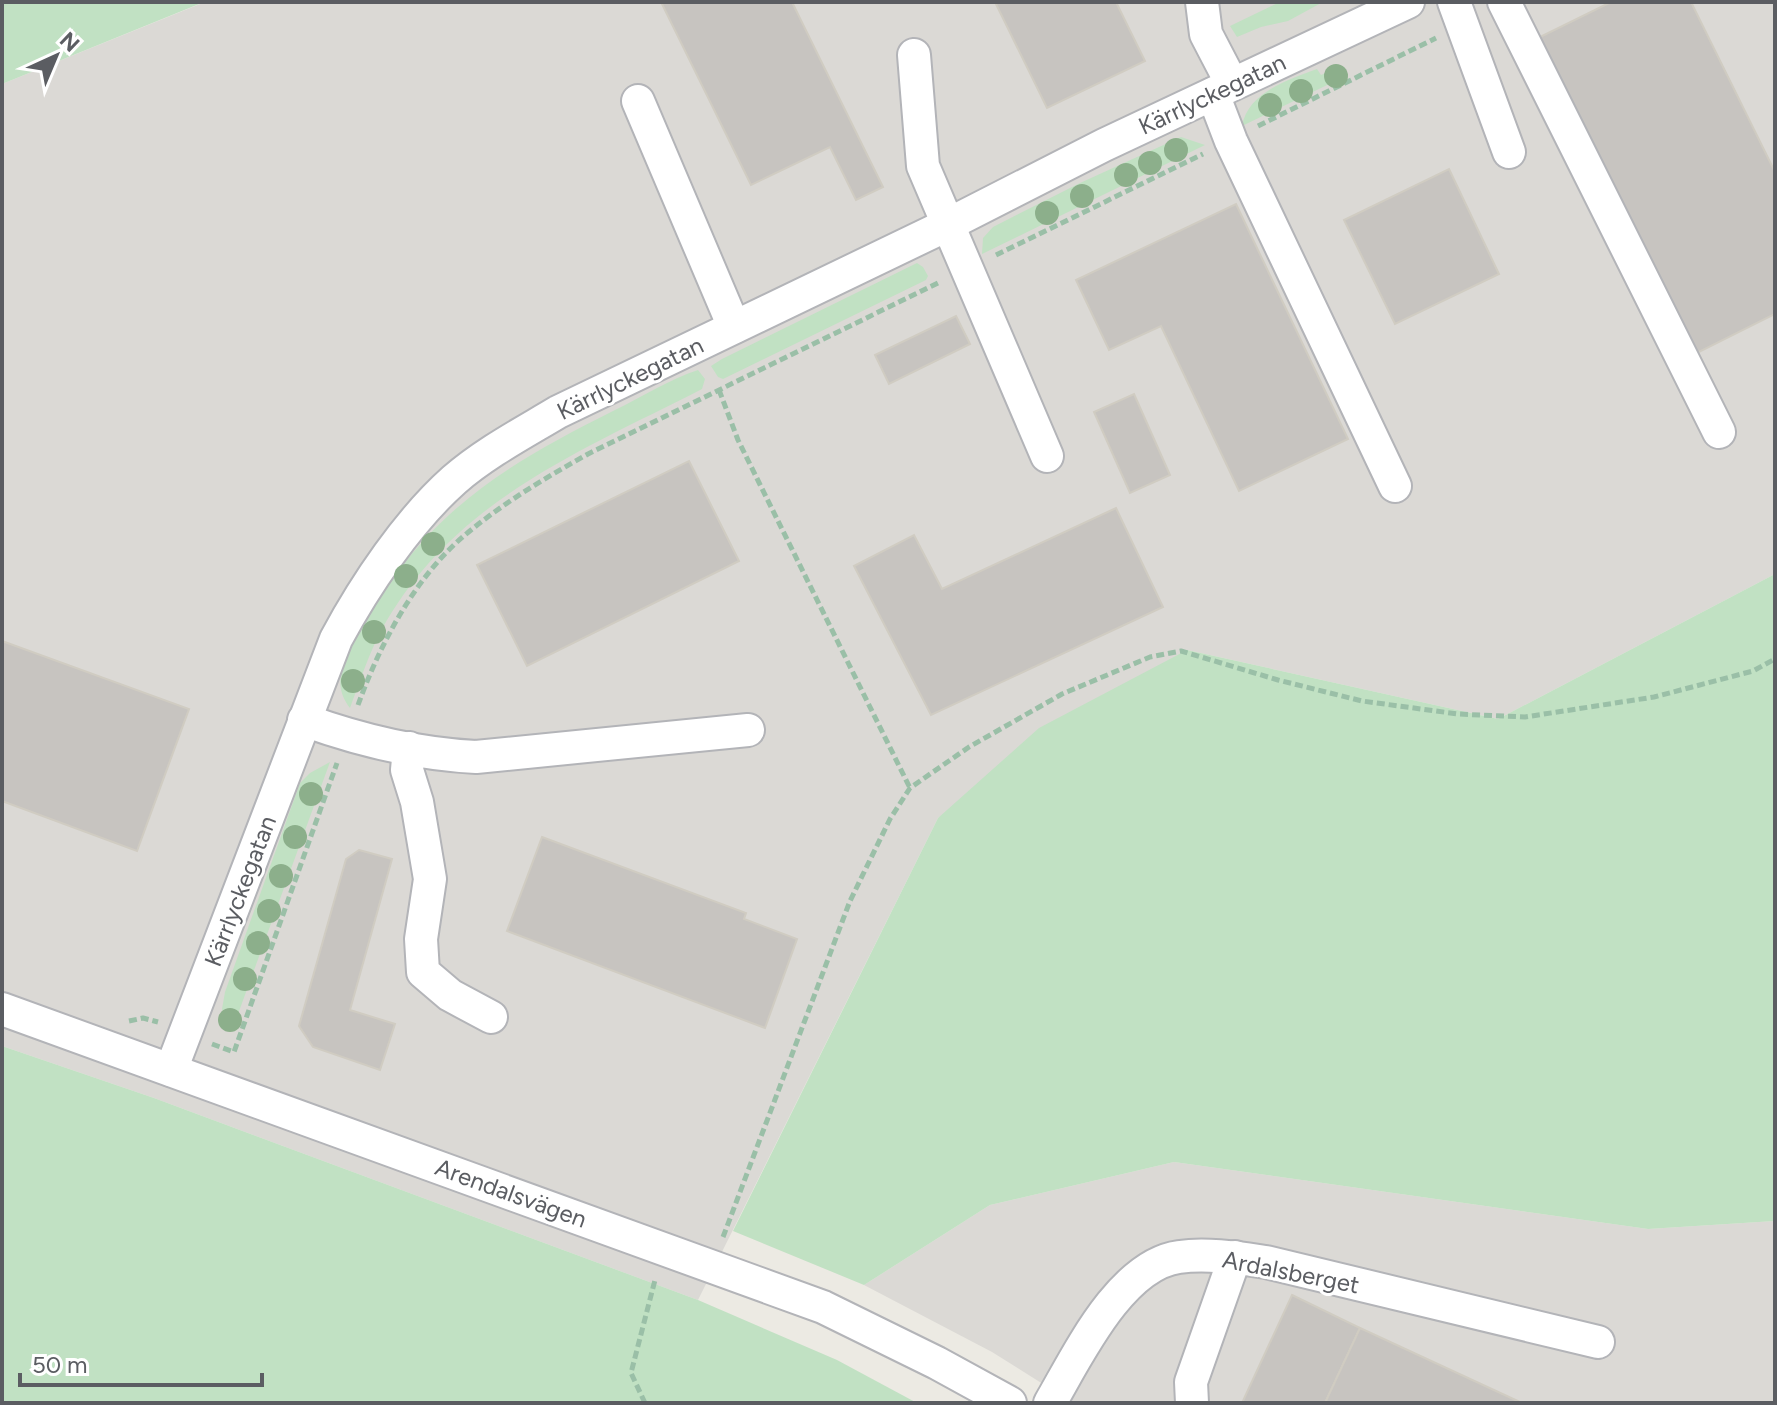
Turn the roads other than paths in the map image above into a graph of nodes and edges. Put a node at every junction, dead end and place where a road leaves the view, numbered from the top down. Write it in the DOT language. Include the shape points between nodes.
graph roads {
  1 [pos="1202,2"];
  2 [pos="1408,2"];
  3 [pos="1504,2"];
  4 [pos="1459,13"];
  5 [pos="914,55"];
  6 [pos="1222,89"];
  7 [pos="638,101"];
  8 [pos="1509,152"];
  9 [pos="949,224"];
  10 [pos="734,327"];
  11 [pos="1719,432"];
  12 [pos="1047,456"];
  13 [pos="1395,486"];
  14 [pos="304,720"];
  15 [pos="748,730"];
  16 [pos="409,748"];
  17 [pos="2,1009"];
  18 [pos="491,1017"];
  19 [pos="171,1070"];
  20 [pos="1235,1257"];
  21 [pos="1598,1342"];
  22 [pos="1010,1403"];
  23 [pos="1050,1403"];
  24 [pos="1192,1403"];
  1 -- 6 [label="street"];
  2 -- 6 [label="street, Kärrlyckegatan"];
  3 -- 11 [label="street"];
  4 -- 8 [label="street"];
  5 -- 9 [label="street" via="923,166"];
  6 -- 9 [label="street, Kärrlyckegatan"];
  6 -- 13 [label="street" via="1231,141"];
  7 -- 10 [label="street"];
  9 -- 10 [label="street, Kärrlyckegatan"];
  9 -- 12 [label="street"];
  10 -- 14 [label="street, Kärrlyckegatan" via="558,412 454,481 358,598"];
  14 -- 16 [label="street" via="347,736"];
  14 -- 19 [label="street, Kärrlyckegatan"];
  15 -- 16 [label="street" via="476,757"];
  16 -- 18 [label="street" via="407,770 430,879 421,939 423,972 450,995"];
  17 -- 19 [label="street, Arendalsvägen"];
  19 -- 22 [label="street, Arendalsvägen" via="823,1307"];
  20 -- 21 [label="street, Ardalsberget"];
  20 -- 23 [label="street, Ardalsberget" via="1178,1257 1138,1276 1093,1330"];
  20 -- 24 [label="street" via="1191,1382"];
}
